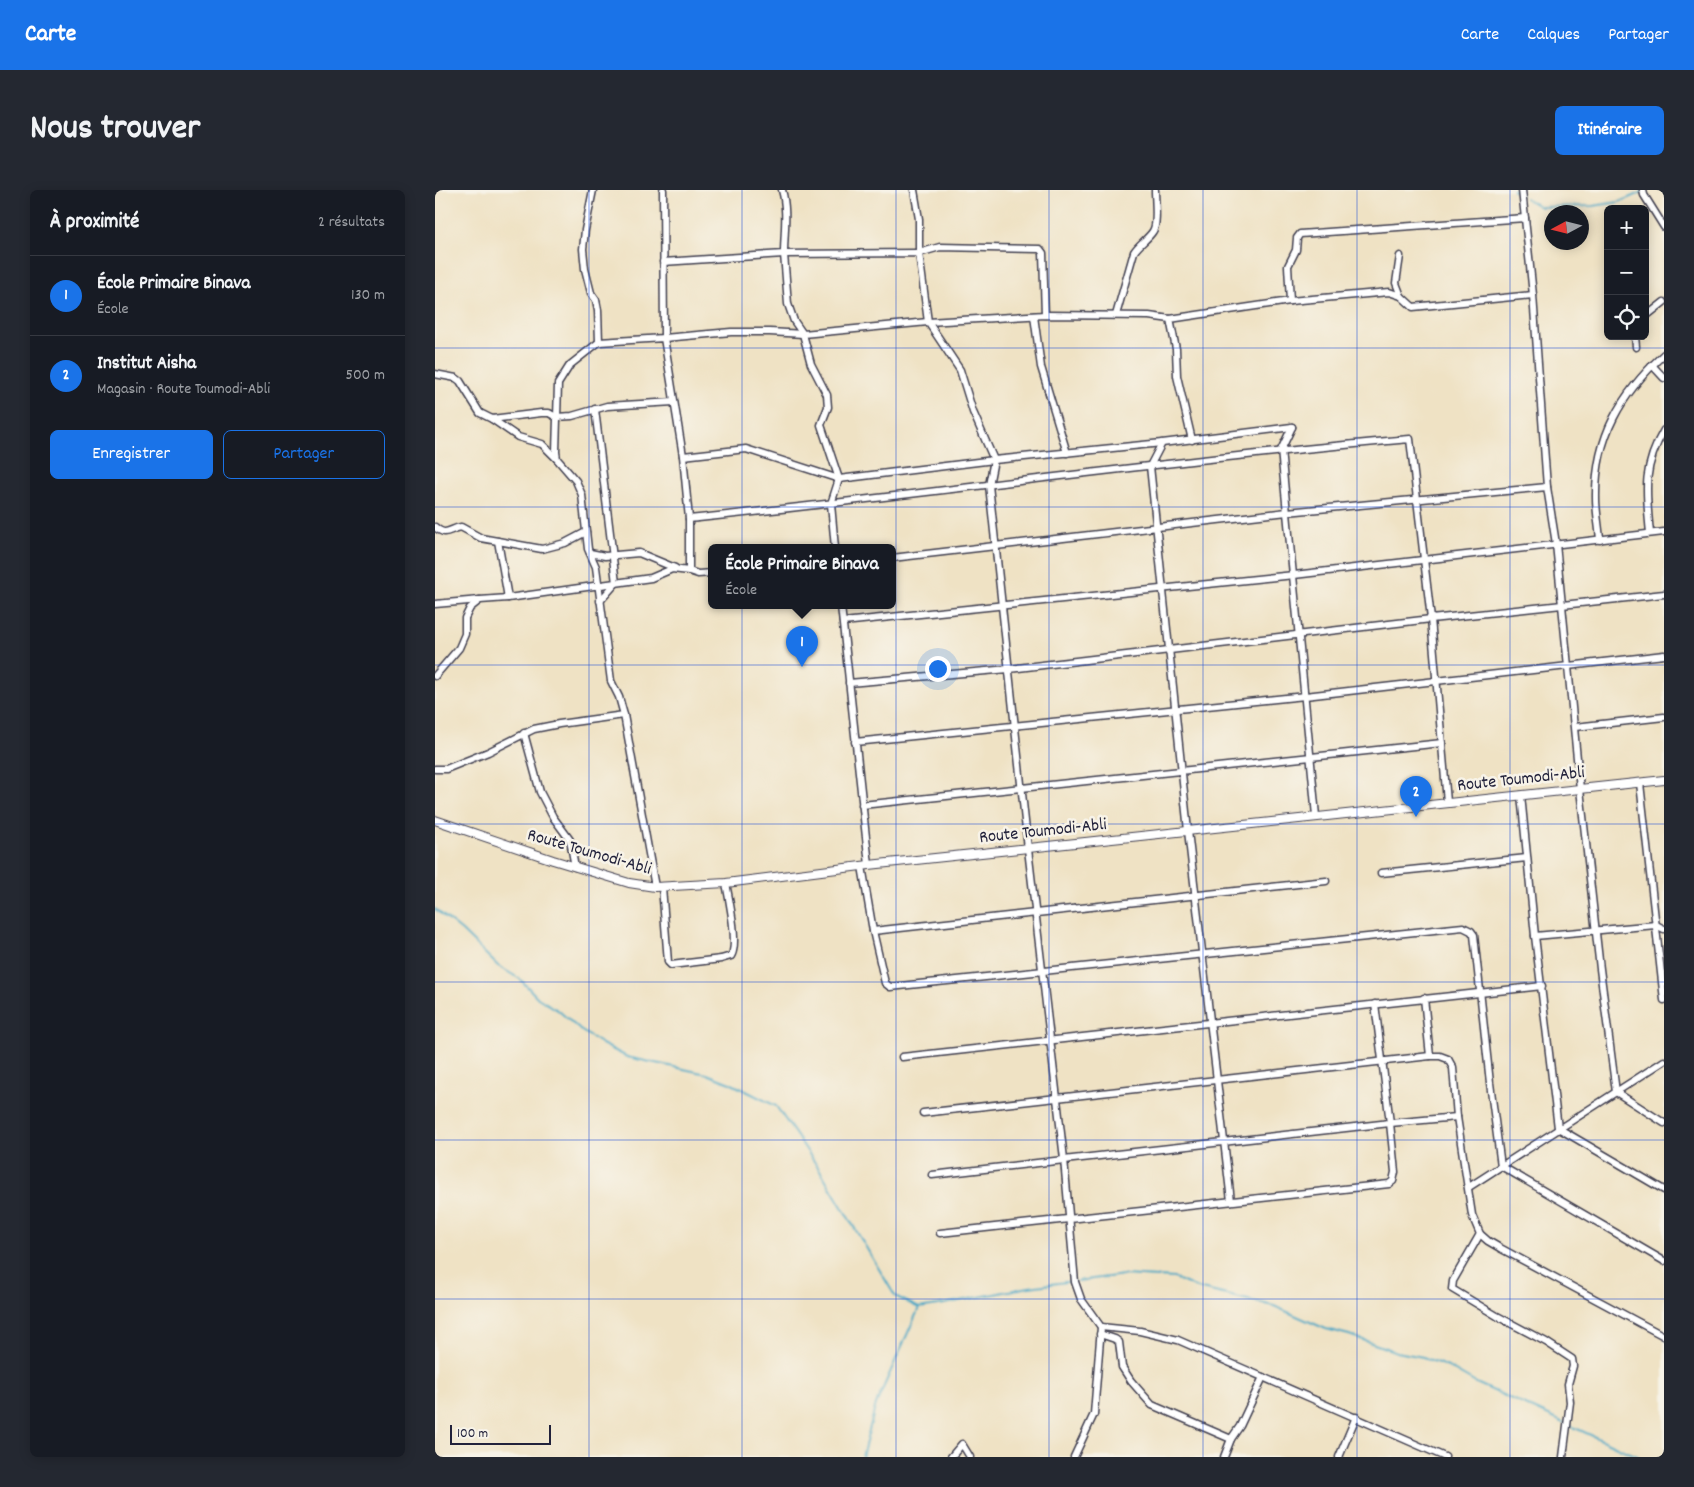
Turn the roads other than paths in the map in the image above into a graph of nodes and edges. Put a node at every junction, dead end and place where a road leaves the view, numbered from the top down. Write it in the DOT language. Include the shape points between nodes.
graph roads {
  1 [pos="593,190"];
  2 [pos="663,190"];
  3 [pos="782,190"];
  4 [pos="788,190"];
  5 [pos="913,190"];
  6 [pos="1155,190"];
  7 [pos="1522,190"];
  8 [pos="1643,190"];
  9 [pos="785,200"];
  10 [pos="1525,218"];
  11 [pos="1664,227"];
  12 [pos="919,253"];
  13 [pos="784,254"];
  14 [pos="1400,256"];
  15 [pos="663,262"];
  16 [pos="1533,295"];
  17 [pos="1401,296"];
  18 [pos="1290,301"];
  19 [pos="1664,302"];
  20 [pos="1649,313"];
  21 [pos="1045,315"];
  22 [pos="1116,315"];
  23 [pos="1034,316"];
  24 [pos="1170,319"];
  25 [pos="928,322"];
  26 [pos="803,334"];
  27 [pos="664,338"];
  28 [pos="1635,340"];
  29 [pos="599,342"];
  30 [pos="1636,347"];
  31 [pos="1664,354"];
  32 [pos="1652,365"];
  33 [pos="435,374"];
  34 [pos="1664,378"];
  35 [pos="674,402"];
  36 [pos="595,409"];
  37 [pos="556,417"];
  38 [pos="492,419"];
  39 [pos="1664,430"];
  40 [pos="1192,440"];
  41 [pos="1162,443"];
  42 [pos="1281,450"];
  43 [pos="1067,453"];
  44 [pos="683,456"];
  45 [pos="557,460"];
  46 [pos="994,460"];
  47 [pos="1150,466"];
  48 [pos="839,479"];
  49 [pos="989,485"];
  50 [pos="1547,487"];
  51 [pos="1416,500"];
  52 [pos="831,504"];
  53 [pos="1287,512"];
  54 [pos="689,519"];
  55 [pos="435,527"];
  56 [pos="1157,527"];
  57 [pos="585,532"];
  58 [pos="1664,532"];
  59 [pos="1650,533"];
  60 [pos="1600,540"];
  61 [pos="498,541"];
  62 [pos="835,544"];
  63 [pos="1555,544"];
  64 [pos="996,546"];
  65 [pos="590,553"];
  66 [pos="611,554"];
  67 [pos="896,558"];
  68 [pos="1425,560"];
  69 [pos="678,569"];
  70 [pos="689,571"];
  71 [pos="708,573"];
  72 [pos="1294,575"];
  73 [pos="616,583"];
  74 [pos="598,586"];
  75 [pos="1163,589"];
  76 [pos="1664,594"];
  77 [pos="508,598"];
  78 [pos="480,600"];
  79 [pos="600,601"];
  80 [pos="435,604"];
  81 [pos="1561,605"];
  82 [pos="1003,606"];
  83 [pos="841,609"];
  84 [pos="1431,619"];
  85 [pos="843,622"];
  86 [pos="1299,634"];
  87 [pos="1169,650"];
  88 [pos="1664,655"];
  89 [pos="1568,667"];
  90 [pos="1009,669"];
  91 [pos="435,676"];
  92 [pos="1435,680"];
  93 [pos="849,683"];
  94 [pos="1305,696"];
  95 [pos="1175,709"];
  96 [pos="624,716"];
  97 [pos="1664,717"];
  98 [pos="1015,726"];
  99 [pos="1575,727"];
  100 [pos="524,733"];
  101 [pos="855,742"];
  102 [pos="1442,743"];
  103 [pos="1311,756"];
  104 [pos="435,769"];
  105 [pos="1182,770"];
  106 [pos="1664,780"];
  107 [pos="1640,783"];
  108 [pos="1022,788"];
  109 [pos="1580,789"];
  110 [pos="1521,795"];
  111 [pos="1447,802"];
  112 [pos="862,805"];
  113 [pos="1316,816"];
  114 [pos="435,820"];
  115 [pos="1188,831"];
  116 [pos="1028,849"];
  117 [pos="1527,858"];
  118 [pos="866,866"];
  119 [pos="575,867"];
  120 [pos="1381,873"];
  121 [pos="1326,881"];
  122 [pos="726,883"];
  123 [pos="659,887"];
  124 [pos="1195,895"];
  125 [pos="1036,913"];
  126 [pos="1656,925"];
  127 [pos="1596,930"];
  128 [pos="1664,930"];
  129 [pos="873,931"];
  130 [pos="1535,936"];
  131 [pos="1202,955"];
  132 [pos="1043,972"];
  133 [pos="1542,986"];
  134 [pos="1481,992"];
  135 [pos="1424,998"];
  136 [pos="1664,1000"];
  137 [pos="1375,1004"];
  138 [pos="1210,1022"];
  139 [pos="1051,1040"];
  140 [pos="1431,1056"];
  141 [pos="902,1057"];
  142 [pos="1382,1061"];
  143 [pos="1664,1061"];
  144 [pos="1216,1079"];
  145 [pos="1616,1092"];
  146 [pos="1057,1097"];
  147 [pos="923,1113"];
  148 [pos="1457,1117"];
  149 [pos="1390,1123"];
  150 [pos="1664,1123"];
  151 [pos="1558,1128"];
  152 [pos="1224,1141"];
  153 [pos="1064,1159"];
  154 [pos="1501,1166"];
  155 [pos="932,1174"];
  156 [pos="1469,1187"];
  157 [pos="1664,1190"];
  158 [pos="1231,1201"];
  159 [pos="1070,1218"];
  160 [pos="940,1233"];
  161 [pos="1480,1234"];
  162 [pos="1664,1261"];
  163 [pos="1101,1330"];
  164 [pos="1664,1336"];
  165 [pos="1263,1377"];
  166 [pos="1356,1417"];
  167 [pos="1231,1440"];
  168 [pos="1441,1456"];
  169 [pos="951,1457"];
  170 [pos="970,1457"];
  171 [pos="1075,1457"];
  172 [pos="1224,1457"];
  173 [pos="1339,1457"];
  174 [pos="1563,1457"];
  1 -- 29 [label="street" via="583,249 587,277 598,310"];
  2 -- 15 [label="street"];
  3 -- 9 [label="street"];
  4 -- 9 [label="street"];
  5 -- 12 [label="street" via="919,219"];
  6 -- 22 [label="street" via="1155,226 1134,252"];
  7 -- 10 [label="street"];
  8 -- 11 [label="street"];
  9 -- 13 [label="street"];
  10 -- 16 [label="street"];
  10 -- 18 [label="street" via="1300,234 1288,266"];
  12 -- 13 [label="street"];
  12 -- 21 [label="street" via="940,247 1040,249 1043,253"];
  12 -- 25 [label="street"];
  13 -- 15 [label="street"];
  13 -- 26 [label="street" via="788,304 793,321"];
  14 -- 17 [label="street" via="1396,283"];
  15 -- 27 [label="street"];
  16 -- 17 [label="street" via="1413,307"];
  16 -- 50 [label="street"];
  17 -- 18 [label="street" via="1389,292"];
  18 -- 24 [label="street"];
  19 -- 20 [label="street"];
  21 -- 22 [label="street"];
  21 -- 23 [label="street"];
  22 -- 24 [label="street"];
  23 -- 25 [label="street"];
  23 -- 43 [label="street" via="1041,367"];
  24 -- 40 [label="street" via="1177,376"];
  25 -- 26 [label="street"];
  25 -- 46 [label="street" via="960,370 973,412"];
  26 -- 27 [label="street" via="731,332"];
  26 -- 48 [label="street" via="811,364 827,395 828,407 821,425"];
  27 -- 29 [label="street"];
  27 -- 35 [label="street"];
  28 -- 30 [label="street"];
  29 -- 37 [label="street" via="570,365 558,384"];
  31 -- 32 [label="street"];
  32 -- 34 [label="street"];
  32 -- 60 [label="street" via="1629,390 1600,453 1596,498"];
  33 -- 38 [label="street" via="460,381 480,413"];
  35 -- 36 [label="street"];
  35 -- 44 [label="street"];
  36 -- 37 [label="street" via="580,415"];
  36 -- 66 [label="street"];
  37 -- 38 [label="street" via="541,413"];
  37 -- 45 [label="street"];
  38 -- 45 [label="street" via="518,437 542,444"];
  39 -- 59 [label="street" via="1648,467 1646,484"];
  40 -- 41 [label="street"];
  40 -- 42 [label="street" via="1292,427"];
  41 -- 43 [label="street"];
  41 -- 47 [label="street"];
  42 -- 47 [label="street"];
  42 -- 51 [label="street" via="1410,439"];
  42 -- 53 [label="street"];
  43 -- 46 [label="street"];
  44 -- 48 [label="street" via="747,449"];
  44 -- 54 [label="street"];
  45 -- 57 [label="street" via="579,486"];
  46 -- 48 [label="street"];
  46 -- 49 [label="street"];
  47 -- 49 [label="street"];
  47 -- 56 [label="street"];
  48 -- 52 [label="street"];
  49 -- 52 [label="street"];
  49 -- 64 [label="street"];
  50 -- 51 [label="street"];
  50 -- 63 [label="street"];
  51 -- 53 [label="street"];
  51 -- 68 [label="street"];
  52 -- 54 [label="street"];
  52 -- 62 [label="street"];
  53 -- 56 [label="street"];
  53 -- 72 [label="street"];
  54 -- 70 [label="street"];
  55 -- 61 [label="street" via="444,533 461,528 481,538"];
  56 -- 64 [label="street"];
  56 -- 75 [label="street"];
  57 -- 61 [label="street" via="565,543 543,549"];
  57 -- 65 [label="street"];
  58 -- 59 [label="street"];
  59 -- 60 [label="street"];
  60 -- 63 [label="street"];
  61 -- 77 [label="street"];
  63 -- 68 [label="street"];
  63 -- 81 [label="street"];
  64 -- 67 [label="street"];
  64 -- 82 [label="street"];
  65 -- 66 [label="street" via="600,556"];
  65 -- 74 [label="street" via="596,567"];
  66 -- 69 [label="street" via="639,553"];
  66 -- 73 [label="street"];
  68 -- 72 [label="street"];
  68 -- 84 [label="street"];
  69 -- 70 [label="street"];
  69 -- 73 [label="street" via="651,578"];
  70 -- 71 [label="street"];
  72 -- 75 [label="street"];
  72 -- 86 [label="street"];
  73 -- 74 [label="street"];
  73 -- 79 [label="street"];
  74 -- 77 [label="street"];
  74 -- 79 [label="street"];
  75 -- 82 [label="street"];
  75 -- 87 [label="street"];
  76 -- 81 [label="street"];
  77 -- 78 [label="street"];
  78 -- 80 [label="street"];
  78 -- 91 [label="street" via="470,608 465,618 465,634 459,648"];
  79 -- 96 [label="street" via="611,681"];
  81 -- 84 [label="street"];
  81 -- 89 [label="street"];
  82 -- 85 [label="street"];
  82 -- 90 [label="street"];
  83 -- 85 [label="street"];
  84 -- 86 [label="street"];
  84 -- 92 [label="street"];
  85 -- 93 [label="street"];
  86 -- 87 [label="street"];
  86 -- 94 [label="street"];
  87 -- 90 [label="street"];
  87 -- 95 [label="street"];
  88 -- 89 [label="street"];
  89 -- 92 [label="street"];
  89 -- 99 [label="street"];
  90 -- 93 [label="street"];
  90 -- 98 [label="street"];
  92 -- 94 [label="street"];
  92 -- 102 [label="street"];
  93 -- 101 [label="street"];
  94 -- 95 [label="street"];
  94 -- 103 [label="street"];
  95 -- 98 [label="street"];
  95 -- 105 [label="street"];
  96 -- 100 [label="street" via="544,726"];
  96 -- 123 [label="street"];
  97 -- 99 [label="street"];
  98 -- 101 [label="street"];
  98 -- 108 [label="street"];
  99 -- 109 [label="street"];
  100 -- 104 [label="street" via="488,752"];
  100 -- 119 [label="street" via="540,792 570,840"];
  101 -- 112 [label="street"];
  102 -- 103 [label="street"];
  102 -- 111 [label="street"];
  103 -- 105 [label="street"];
  103 -- 113 [label="street"];
  105 -- 108 [label="street"];
  105 -- 115 [label="street"];
  106 -- 107 [label="street, Route Toumodi-Abli"];
  107 -- 109 [label="street, Route Toumodi-Abli"];
  107 -- 126 [label="street"];
  108 -- 112 [label="street"];
  108 -- 116 [label="street"];
  109 -- 110 [label="street, Route Toumodi-Abli"];
  109 -- 127 [label="street"];
  110 -- 111 [label="street, Route Toumodi-Abli"];
  110 -- 117 [label="street"];
  111 -- 113 [label="street, Route Toumodi-Abli"];
  112 -- 118 [label="street"];
  113 -- 115 [label="street, Route Toumodi-Abli"];
  114 -- 119 [label="street, Route Toumodi-Abli"];
  115 -- 116 [label="street, Route Toumodi-Abli"];
  115 -- 124 [label="street"];
  116 -- 118 [label="street, Route Toumodi-Abli"];
  116 -- 125 [label="street"];
  117 -- 120 [label="street"];
  117 -- 130 [label="street"];
  118 -- 122 [label="street, Route Toumodi-Abli"];
  118 -- 129 [label="street"];
  119 -- 123 [label="street, Route Toumodi-Abli" via="629,884"];
  121 -- 124 [label="street"];
  122 -- 123 [label="street, Route Toumodi-Abli"];
  122 -- 123 [label="street" via="733,931 731,956 671,965 668,962"];
  124 -- 125 [label="street"];
  124 -- 131 [label="street"];
  125 -- 129 [label="street"];
  125 -- 132 [label="street"];
  126 -- 127 [label="street"];
  126 -- 128 [label="street"];
  126 -- 136 [label="street"];
  127 -- 130 [label="street"];
  127 -- 145 [label="street"];
  129 -- 132 [label="street" via="885,983 890,987"];
  130 -- 133 [label="street"];
  131 -- 132 [label="street"];
  131 -- 134 [label="street" via="1463,927 1474,935"];
  131 -- 138 [label="street"];
  132 -- 139 [label="street"];
  133 -- 134 [label="street"];
  133 -- 151 [label="street"];
  134 -- 135 [label="street"];
  134 -- 154 [label="street"];
  135 -- 137 [label="street"];
  135 -- 140 [label="street"];
  137 -- 138 [label="street"];
  137 -- 142 [label="street"];
  138 -- 139 [label="street"];
  138 -- 144 [label="street"];
  139 -- 141 [label="street"];
  139 -- 146 [label="street"];
  140 -- 142 [label="street"];
  140 -- 148 [label="street" via="1444,1056 1451,1063"];
  142 -- 144 [label="street"];
  142 -- 149 [label="street"];
  143 -- 145 [label="street"];
  144 -- 146 [label="street"];
  144 -- 152 [label="street"];
  145 -- 150 [label="street"];
  145 -- 151 [label="street"];
  146 -- 147 [label="street"];
  146 -- 153 [label="street"];
  148 -- 149 [label="street"];
  148 -- 156 [label="street"];
  149 -- 152 [label="street"];
  149 -- 158 [label="street" via="1395,1172 1389,1184"];
  151 -- 154 [label="street"];
  151 -- 157 [label="street"];
  152 -- 153 [label="street"];
  152 -- 158 [label="street"];
  153 -- 155 [label="street"];
  153 -- 159 [label="street"];
  154 -- 156 [label="street"];
  154 -- 162 [label="street"];
  156 -- 161 [label="street" via="1472,1215"];
  158 -- 159 [label="street"];
  159 -- 160 [label="street"];
  159 -- 163 [label="street" via="1077,1291"];
  161 -- 164 [label="street" via="1500,1248"];
  161 -- 174 [label="street" via="1453,1281 1452,1289 1572,1359"];
  163 -- 165 [label="street" via="1140,1332 1178,1340"];
  163 -- 167 [label="street" via="1119,1342 1123,1367 1152,1405"];
  163 -- 171 [label="street" via="1094,1414"];
  165 -- 166 [label="street"];
  165 -- 167 [label="street"];
  166 -- 168 [label="street"];
  166 -- 173 [label="street"];
  167 -- 172 [label="street"];
  169 -- 170 [label="street" via="963,1444"];
}
